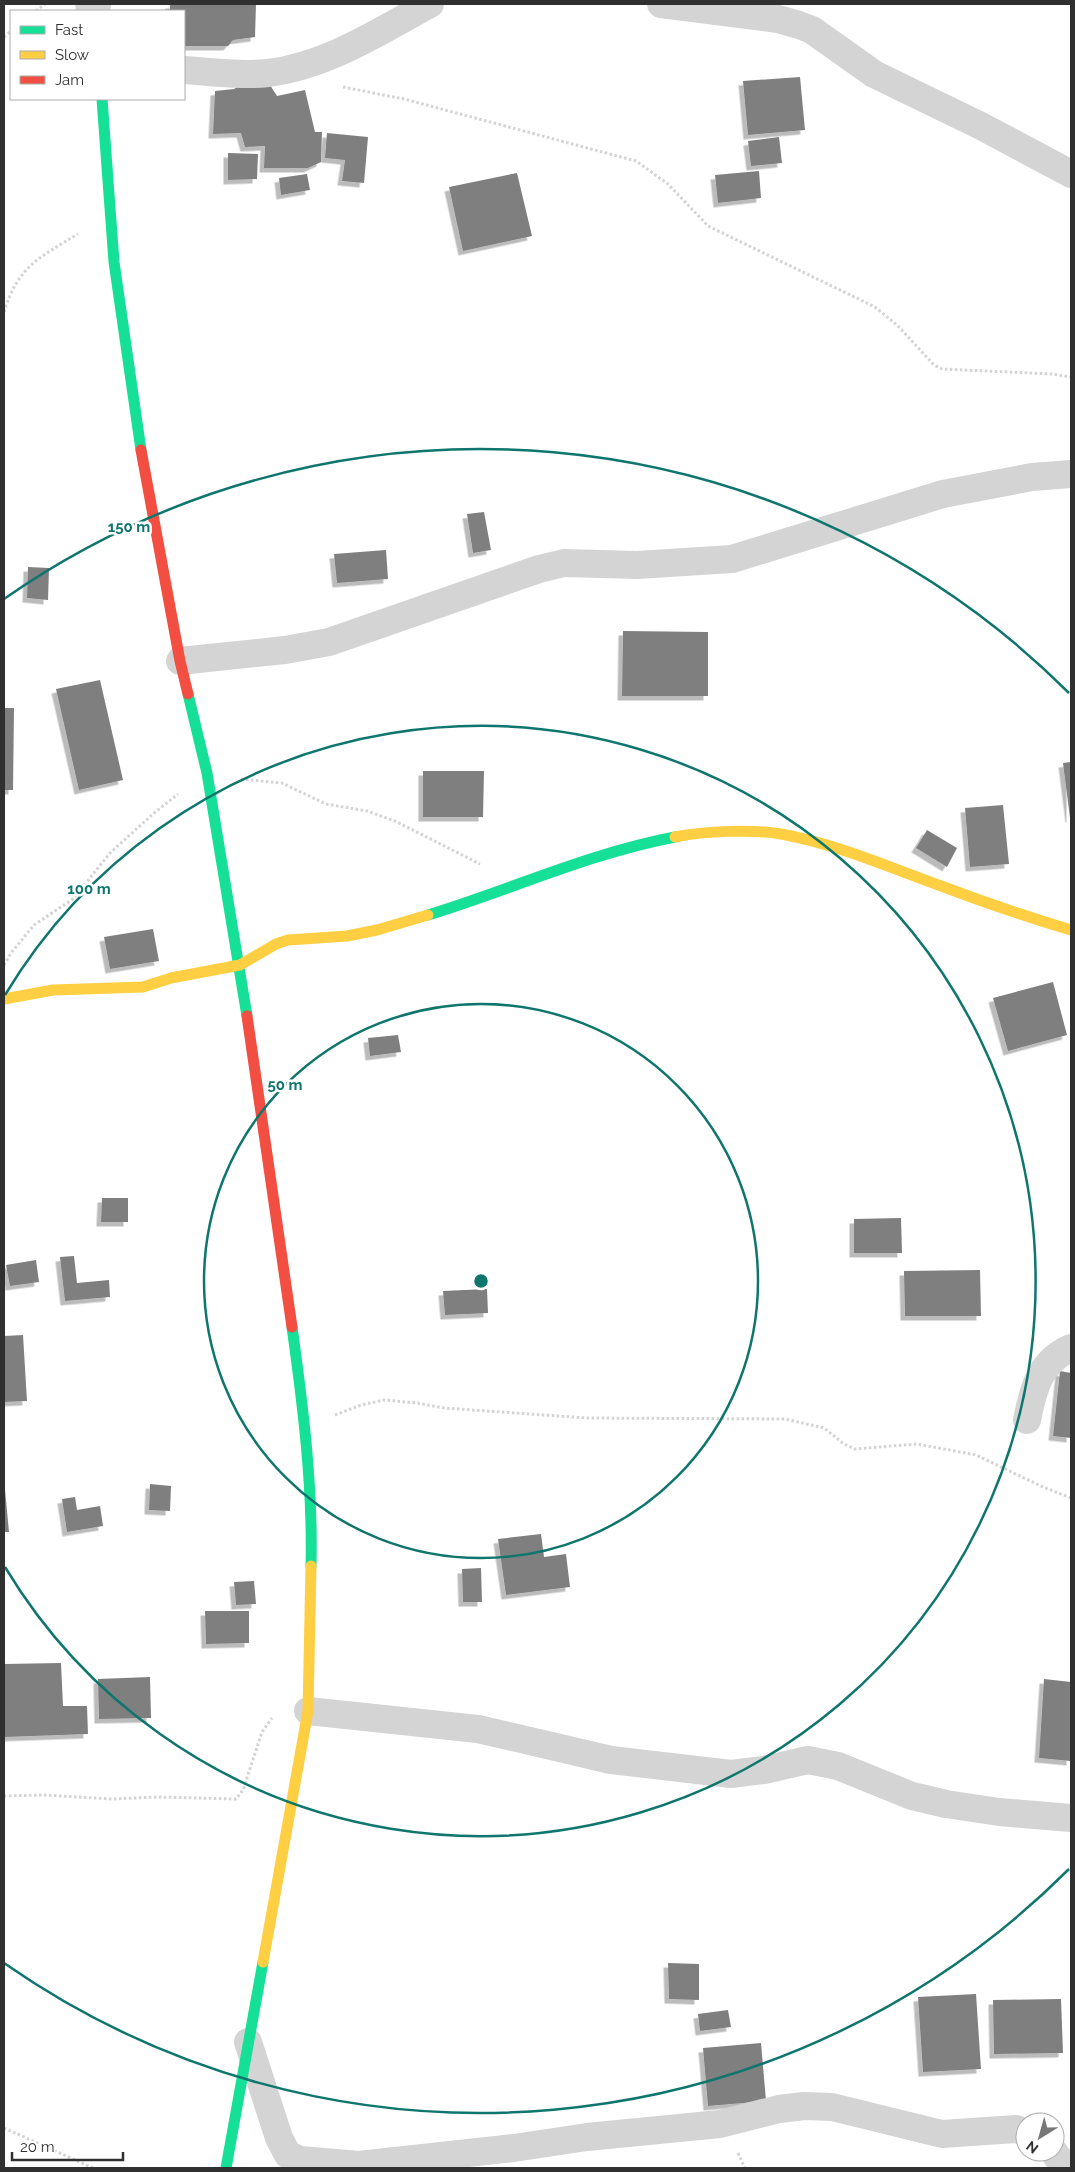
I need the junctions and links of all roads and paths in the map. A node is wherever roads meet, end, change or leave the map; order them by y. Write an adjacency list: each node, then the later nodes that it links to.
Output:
1 (430, 4): 3 (street)
2 (661, 4): 6 (street)
3 (185, 70)
4 (340, 87): 9 (path)
5 (102, 100): 7 (street)
6 (1071, 174)
7 (110, 213): 8 (path); 11 (street)
8 (4, 312)
9 (1071, 377)
10 (1071, 474): 11 (street)
11 (180, 661): 12 (street)
12 (207, 773): 13 (path); 15 (street); 16 (path)
13 (524, 883): 14 (street); 15 (street)
14 (1071, 930)
15 (240, 965): 17 (street); 20 (street)
16 (4, 966)
17 (4, 999)
18 (1071, 1348): 19 (street)
19 (1027, 1420)
20 (304, 1426): 21 (path); 22 (street)
21 (1071, 1498)
22 (308, 1710): 25 (street); 26 (street)
23 (273, 1716): 24 (path)
24 (4, 1796)
25 (1071, 1818)
26 (248, 2042): 28 (street); 30 (street)
27 (4, 2128): 29 (path)
28 (1015, 2129)
29 (93, 2168)
30 (226, 2168)

